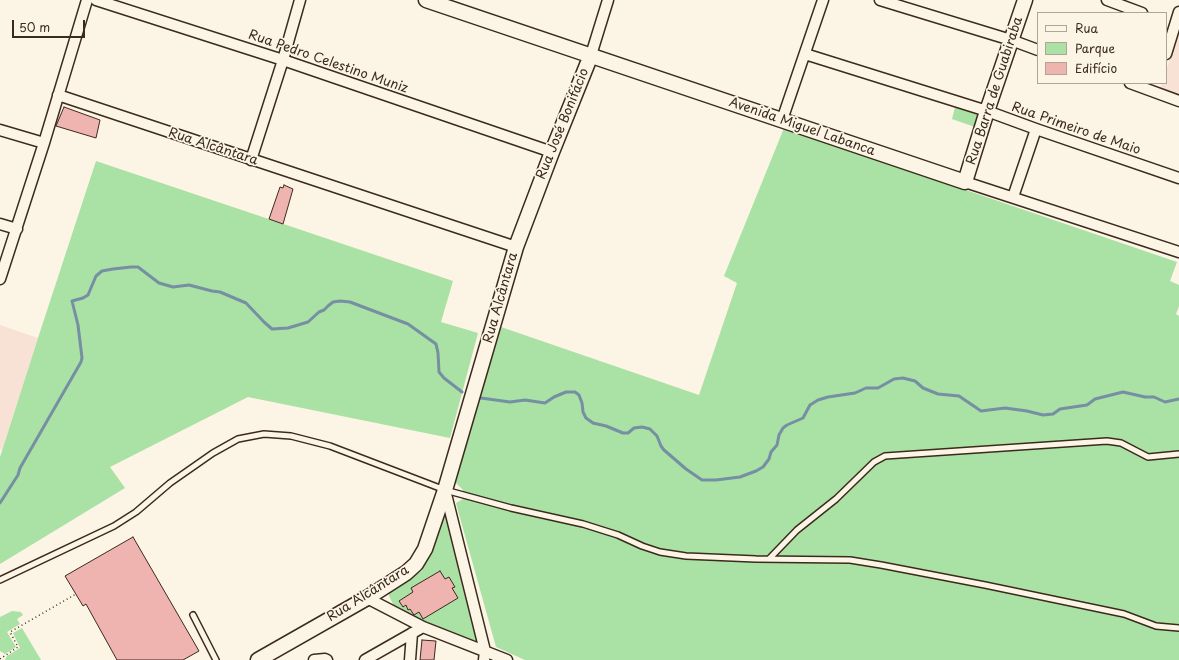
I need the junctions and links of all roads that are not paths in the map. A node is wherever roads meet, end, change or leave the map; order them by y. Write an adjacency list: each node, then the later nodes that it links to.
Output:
1 (86, 0): 21 (street)
2 (96, 0): 18 (street, Rua Pedro Celestino Muniz)
3 (300, 0): 18 (street)
4 (426, 0): 17 (main road, Avenida Miguel Labanca)
5 (608, 0): 17 (street, Rua José Bonifácio)
6 (823, 0): 16 (street)
7 (880, 0): 13 (street)
8 (1025, 0): 13 (main road, Rua Barra de Guabiraba)
9 (1107, 0): 10 (street)
10 (1139, 12)
11 (1179, 12): 12 (street)
12 (1173, 24): 15 (street)
13 (1011, 40): 14 (street); 23 (main road, Rua Barra de Guabiraba)
14 (1037, 50)
15 (1167, 50)
16 (805, 54): 23 (street, Rua Primeiro de Maio); 24 (street)
17 (591, 55): 24 (main road, Avenida Miguel Labanca); 28 (main road, Rua José Bonifácio)
18 (283, 60): 28 (street, Rua Pedro Celestino Muniz); 29 (street)
19 (1136, 84): 20 (street)
20 (1156, 87): 22 (street)
21 (58, 96): 27 (street); 29 (street, Rua Alcântara)
22 (1179, 101)
23 (987, 111): 25 (street, Rua Primeiro de Maio); 31 (main road, Rua Barra de Guabiraba)
24 (782, 120): 31 (main road, Avenida Miguel Labanca)
25 (1036, 129): 30 (street, Rua Primeiro de Maio); 32 (street)
26 (0, 130): 27 (street)
27 (44, 143): 34 (street)
28 (552, 152): 35 (main road, Rua José Bonifácio)
29 (251, 160): 35 (street, Rua Alcântara)
30 (1179, 178)
31 (965, 182): 32 (street, Avenida Miguel Labanca)
32 (1013, 197): 36 (street, Avenida Miguel Labanca)
33 (0, 224): 34 (street)
34 (16, 229): 37 (street)
35 (516, 247): 39 (main road, Rua Alcântara)
36 (1179, 252)
37 (0, 279)
38 (1179, 454): 40 (lane)
39 (446, 490): 40 (lane); 41 (lane); 42 (main road, Rua Alcântara); 47 (street)
40 (769, 559): 45 (lane)
41 (0, 580)
42 (367, 598): 44 (street); 49 (main road, Rua Alcântara)
43 (193, 615): 48 (lane)
44 (423, 627): 46 (street); 47 (street)
45 (1179, 628)
46 (412, 633): 52 (street); 53 (street)
47 (485, 656): 54 (street)
48 (216, 660)
49 (258, 660)
50 (314, 660): 51 (street)
51 (327, 660)
52 (365, 660)
53 (410, 660)
54 (507, 660)

